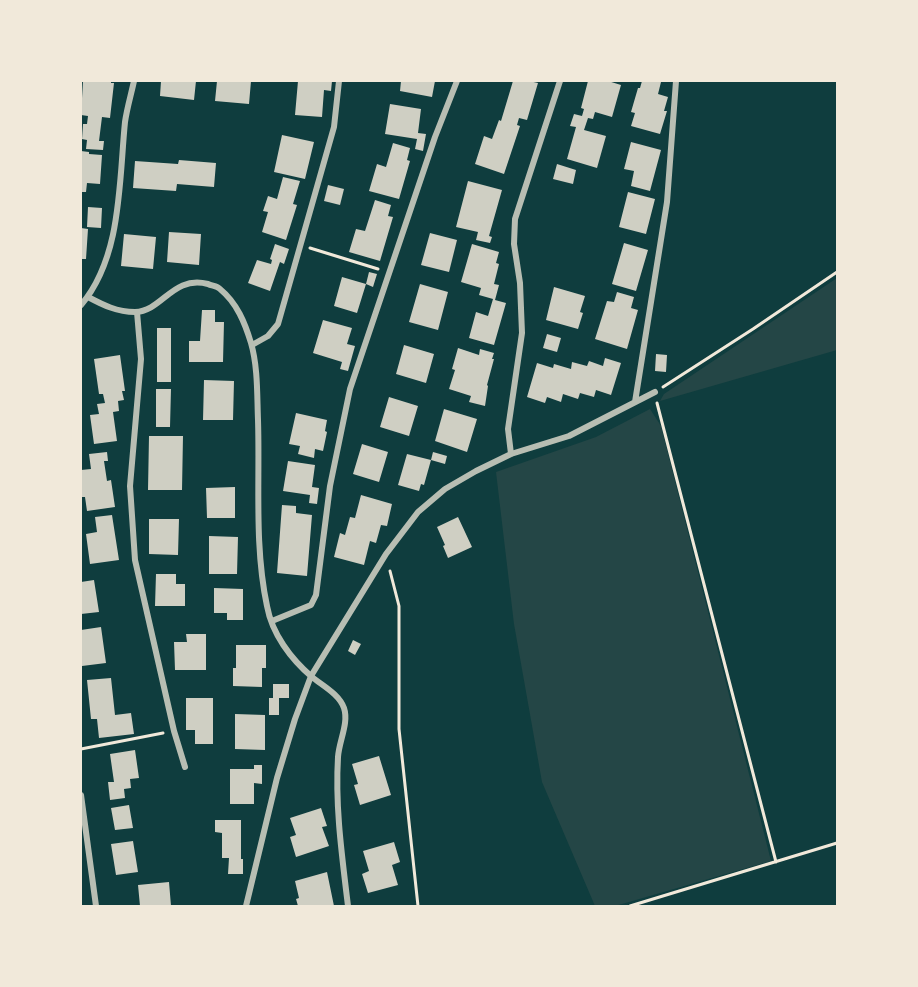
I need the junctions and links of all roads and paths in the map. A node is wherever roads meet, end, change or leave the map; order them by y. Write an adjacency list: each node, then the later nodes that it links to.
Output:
1 (134, 81): 9 (street)
2 (339, 81): 6 (street)
3 (456, 81): 8 (street)
4 (560, 81): 15 (street)
5 (676, 81): 14 (street)
6 (300, 245): 8 (path); 12 (street)
7 (837, 272): 13 (path)
8 (390, 273): 17 (street)
9 (88, 297): 10 (street); 11 (street)
10 (81, 305)
11 (137, 312): 12 (street); 19 (street)
12 (252, 345): 17 (street)
13 (655, 392): 14 (street); 24 (path)
14 (635, 402): 15 (street)
15 (511, 454): 16 (street)
16 (386, 554): 18 (street); 28 (path)
17 (272, 621): 18 (street)
18 (311, 676): 26 (street); 27 (street)
19 (174, 731): 20 (path); 21 (street)
20 (81, 749)
21 (185, 766)
22 (81, 795): 25 (street)
23 (837, 843): 24 (path)
24 (776, 862): 29 (path)
25 (96, 906)
26 (246, 906)
27 (348, 906)
28 (418, 906)
29 (630, 906)

